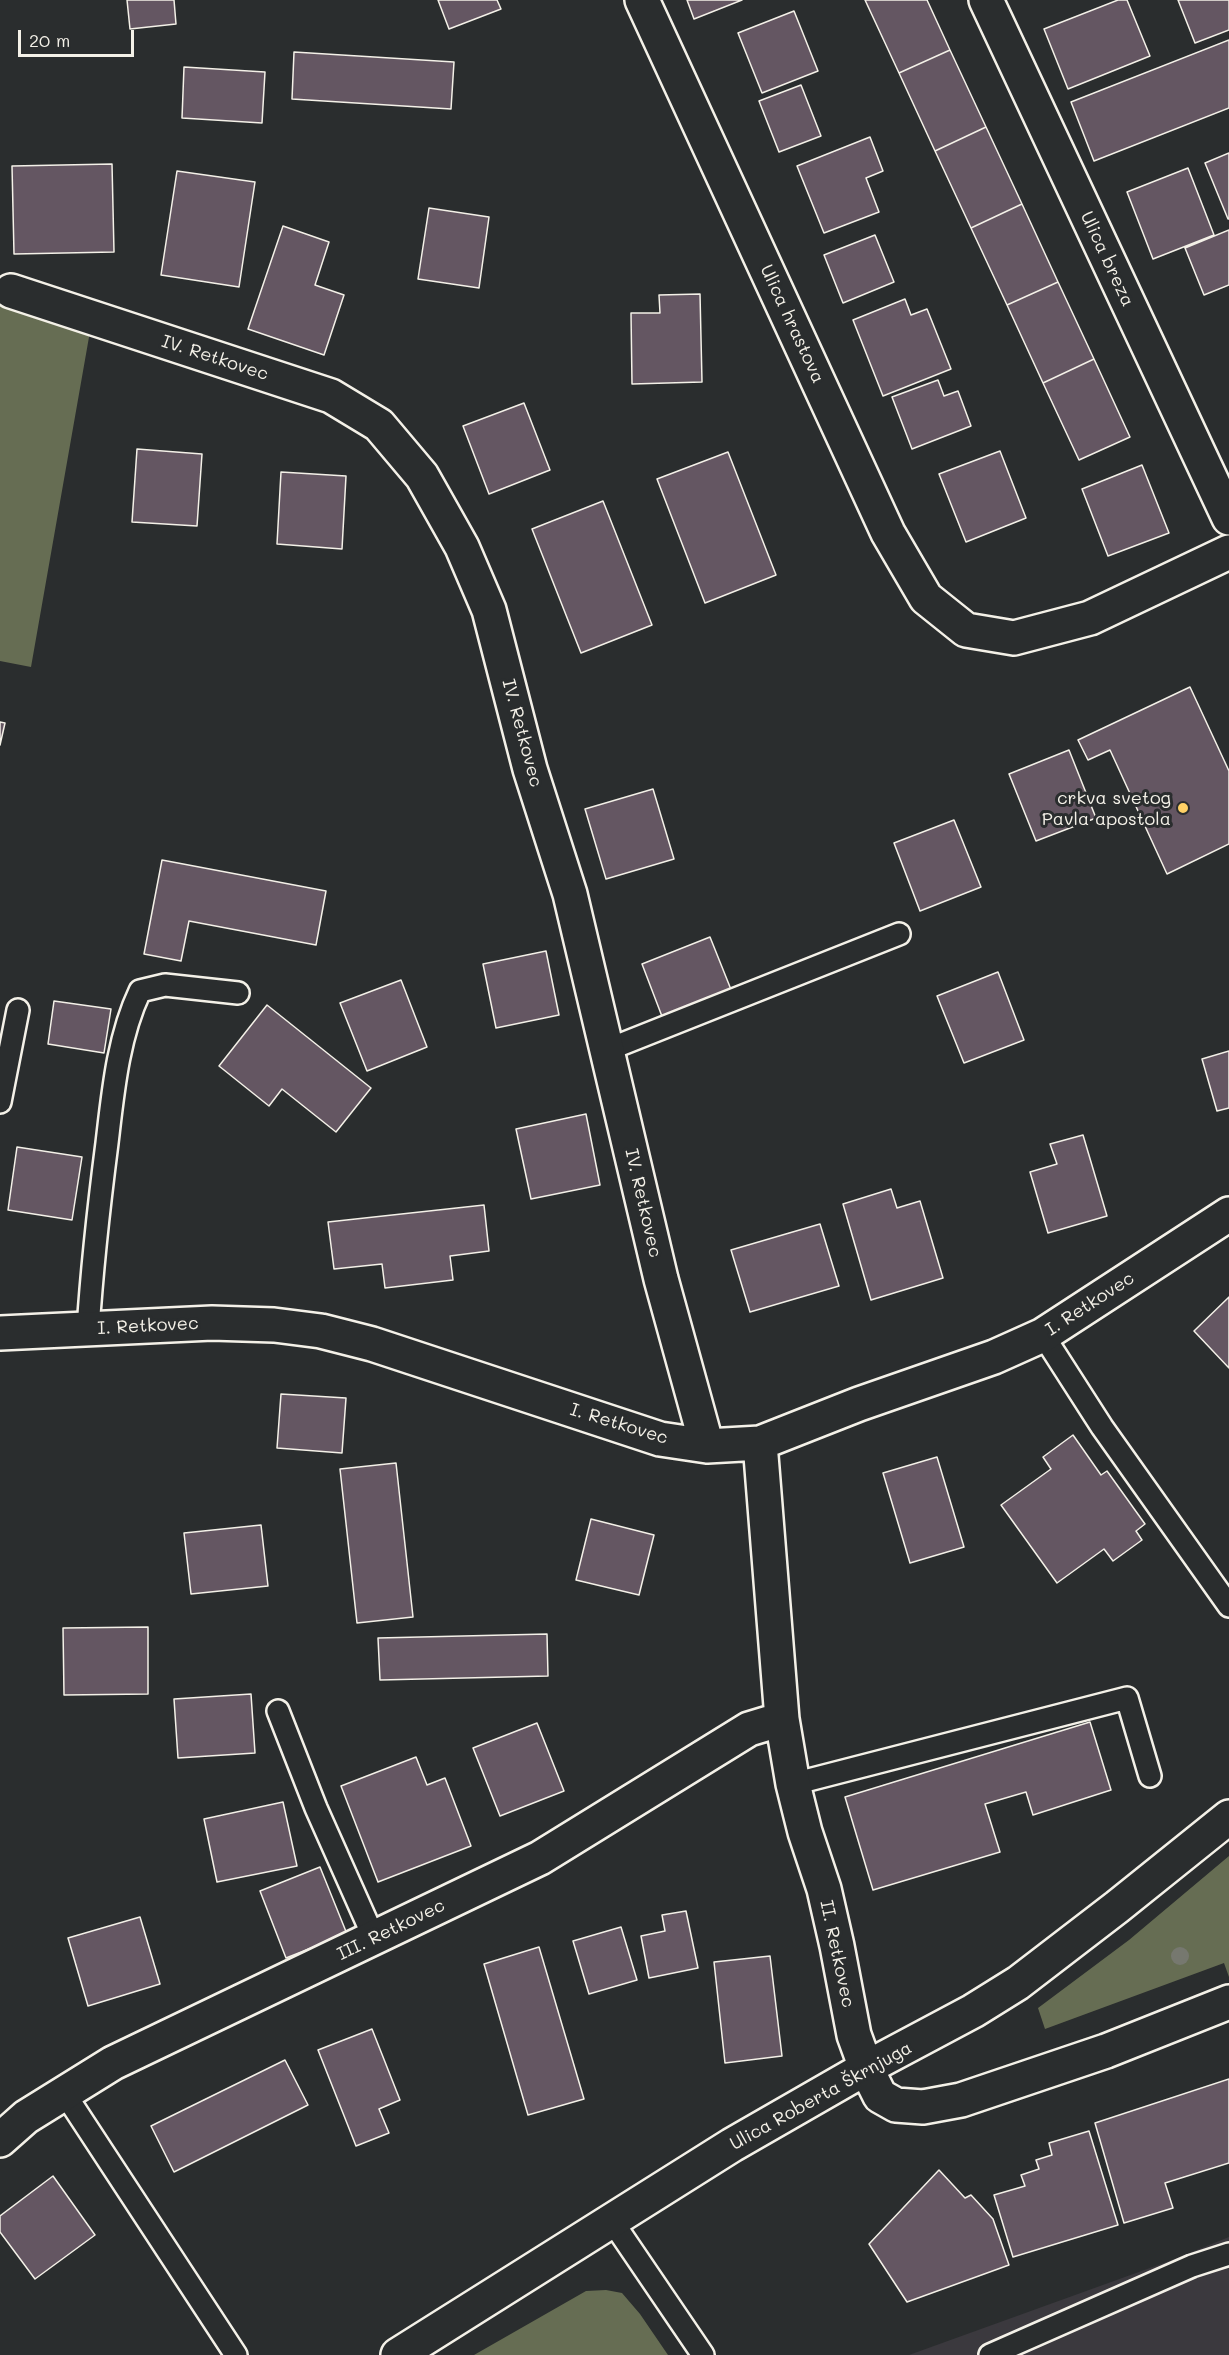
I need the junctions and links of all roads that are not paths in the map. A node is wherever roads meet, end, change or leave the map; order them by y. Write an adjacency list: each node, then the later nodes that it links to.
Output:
1 (642, 0): 5 (street, Ulica hrastova)
2 (986, 0): 4 (street, Ulica breza)
3 (11, 291): 9 (street, IV. Retkovec)
4 (1229, 518)
5 (1229, 552)
6 (899, 934): 9 (lane)
7 (237, 993): 12 (lane)
8 (18, 1010): 10 (lane)
9 (607, 1050): 16 (street, IV. Retkovec)
10 (0, 1102)
11 (1229, 1214): 14 (street, I. Retkovec)
12 (88, 1330): 13 (street, I. Retkovec); 16 (street, I. Retkovec)
13 (0, 1333)
14 (1043, 1335): 15 (street, I. Retkovec); 17 (lane)
15 (760, 1443): 16 (street, I. Retkovec); 19 (street, II. Retkovec)
16 (707, 1446)
17 (1229, 1606)
18 (278, 1711): 23 (lane)
19 (782, 1719): 21 (street, II. Retkovec); 23 (street, III. Retkovec)
20 (1150, 1776): 21 (lane)
21 (793, 1784): 25 (street, II. Retkovec)
22 (1229, 1817): 25 (street, Ulica Roberta Škrnjuga)
23 (374, 1938): 26 (street, III. Retkovec)
24 (1229, 2002): 25 (street, II. Retkovec)
25 (866, 2068): 28 (street, Ulica Roberta Škrnjuga)
26 (65, 2094): 27 (street, III. Retkovec); 30 (lane)
27 (0, 2140)
28 (612, 2221): 31 (street, Ulica Roberta Škrnjuga); 32 (lane)
29 (1229, 2254): 33 (lane)
30 (236, 2355)
31 (398, 2355)
32 (704, 2355)
33 (990, 2355)

